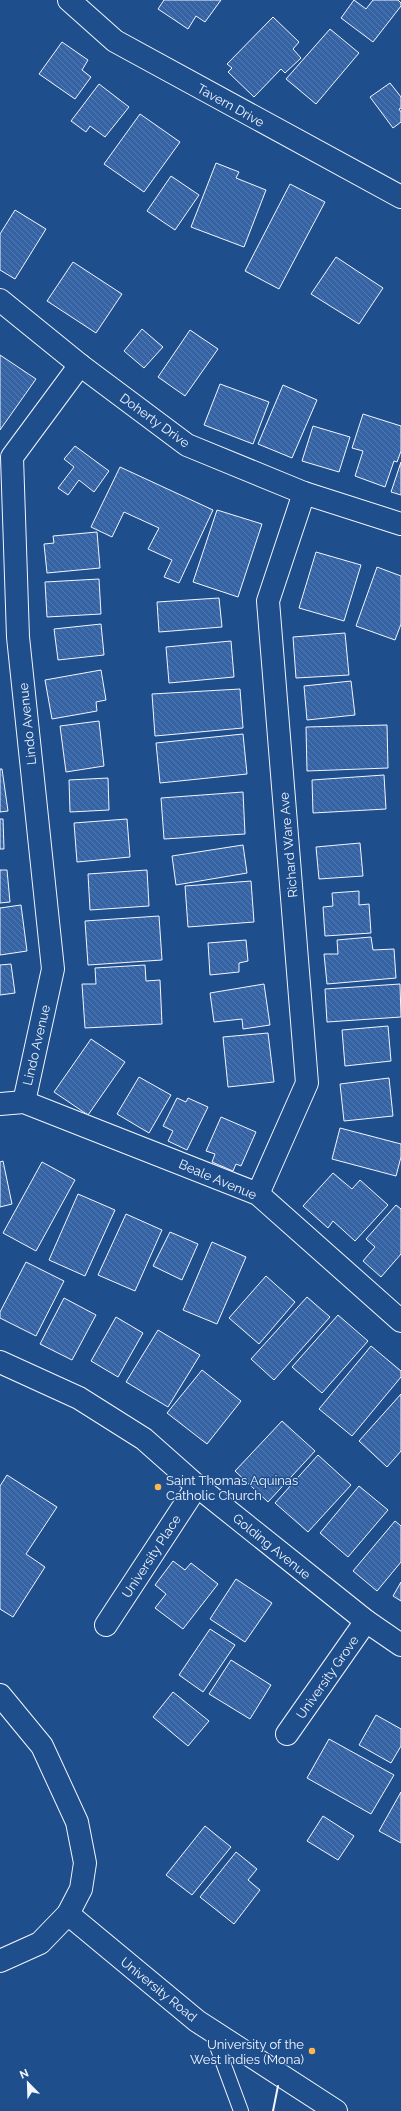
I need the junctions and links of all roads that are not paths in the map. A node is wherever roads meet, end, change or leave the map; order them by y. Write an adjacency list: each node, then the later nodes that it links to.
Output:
1 (69, 0): 2 (street, Tavern Drive)
2 (401, 197)
3 (0, 300): 4 (street, Doherty Drive)
4 (80, 365): 5 (street, Doherty Drive); 7 (street, Lindo Avenue)
5 (304, 493): 6 (street, Doherty Drive); 9 (street, Richard Ware Ave)
6 (401, 524)
7 (24, 1102): 8 (street, Beale Avenue); 9 (street, Beale Avenue)
8 (0, 1104)
9 (258, 1194): 10 (street, Beale Avenue)
10 (401, 1321)
11 (0, 1362): 12 (street, Golding Avenue)
12 (197, 1486): 13 (street, Golding Avenue); 14 (street, University Place)
13 (366, 1621): 15 (street, Golding Avenue); 17 (street, University Grove)
14 (106, 1625)
15 (401, 1645)
16 (0, 1695): 18 (street)
17 (287, 1734)
18 (68, 1914): 19 (street); 20 (street, University Road)
19 (0, 1961)
20 (211, 2030): 21 (lane); 22 (street, University Road)
21 (241, 2111)
22 (336, 2111)

